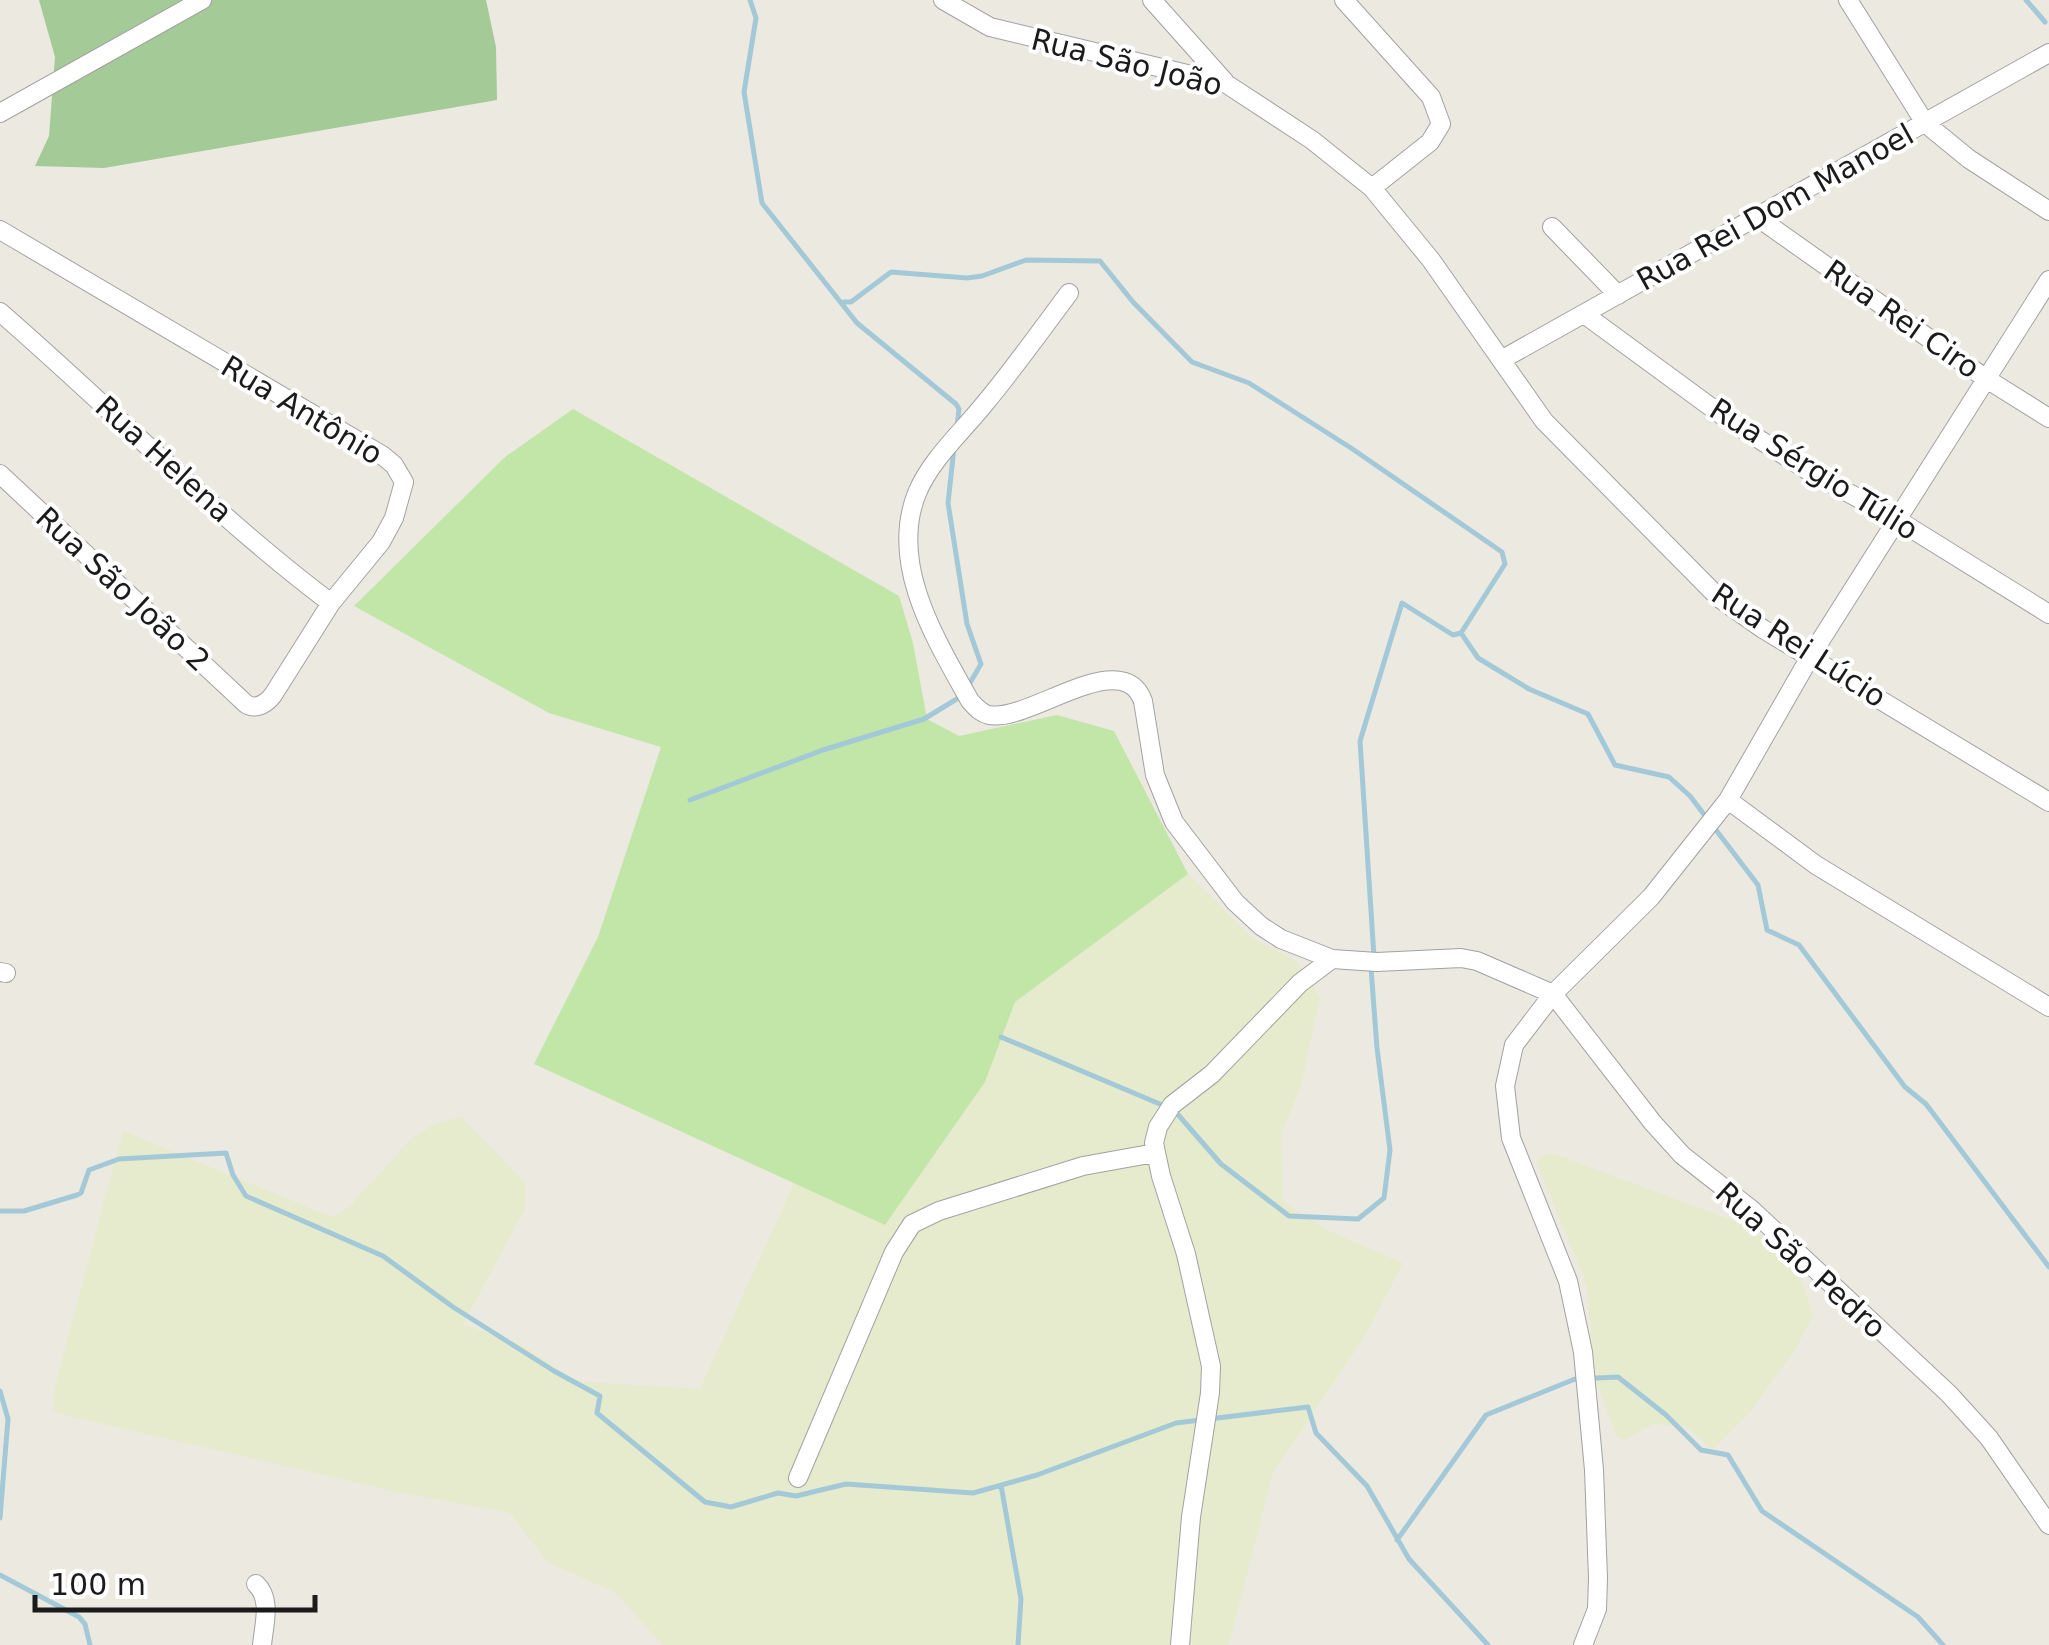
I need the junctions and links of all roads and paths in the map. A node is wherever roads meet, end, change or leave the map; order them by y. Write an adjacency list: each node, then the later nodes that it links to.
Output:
1 (202, 0): 8 (street)
2 (943, 0): 7 (street, Rua São João)
3 (1152, 0): 7 (street)
4 (1344, 0): 10 (street)
5 (1848, 0): 9 (street)
6 (2048, 55): 9 (street, Rua Rei Dom Manoel)
7 (1225, 82): 10 (street, Rua São João)
8 (0, 113)
9 (1925, 122): 11 (street); 12 (street, Rua Rei Dom Manoel)
10 (1372, 188): 20 (street, Rua São João)
11 (2049, 211)
12 (1757, 217): 17 (street, Rua Rei Dom Manoel); 21 (street, Rua Rei Ciro)
13 (1552, 227): 17 (street)
14 (0, 230): 25 (street, Rua Antônio)
15 (2049, 280): 21 (street)
16 (1069, 293): 31 (street)
17 (1618, 295): 19 (street, Rua Rei Dom Manoel)
18 (0, 312): 25 (street, Rua Helena)
19 (1584, 314): 20 (street, Rua Rei Dom Manoel); 24 (street, Rua Sérgio Túlio)
20 (1502, 360): 27 (street, Rua Rei Lúcio)
21 (1985, 378): 22 (street, Rua Rei Ciro); 24 (street)
22 (2049, 418)
23 (0, 474): 28 (street, Rua São João 2)
24 (1896, 519): 26 (street, Rua Sérgio Túlio); 27 (street)
25 (331, 602): 28 (street, Rua Antônio)
26 (2049, 614)
27 (1810, 657): 29 (street); 30 (street, Rua Rei Lúcio)
28 (246, 704)
29 (1728, 800): 32 (street); 33 (street)
30 (2049, 802)
31 (1332, 959): 32 (street); 34 (street)
32 (1553, 994): 36 (street, Rua São Pedro); 40 (street)
33 (2049, 1007)
34 (1155, 1154): 35 (street); 39 (street)
35 (798, 1478)
36 (2049, 1525)
37 (256, 1584): 38 (street)
38 (262, 1645)
39 (1180, 1645)
40 (1584, 1645)

